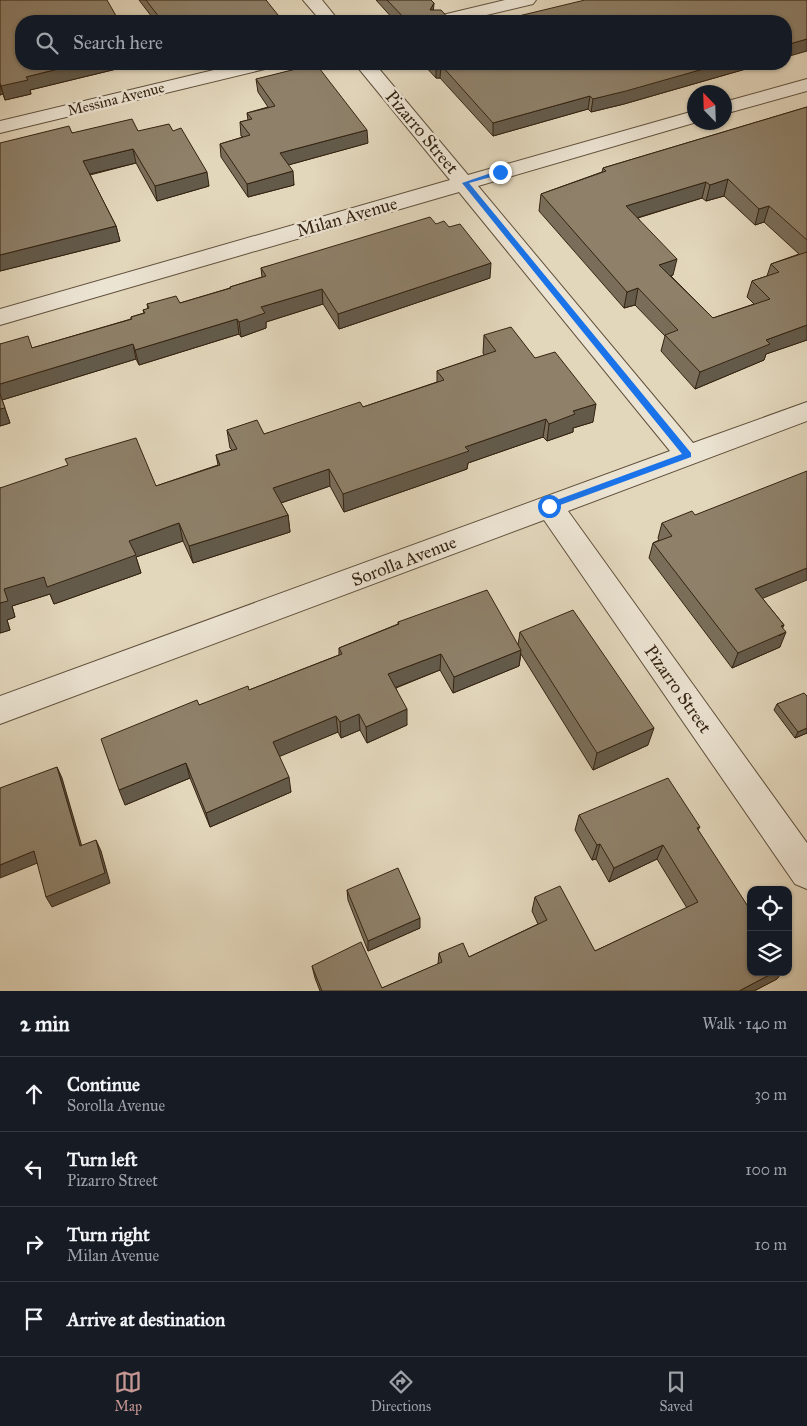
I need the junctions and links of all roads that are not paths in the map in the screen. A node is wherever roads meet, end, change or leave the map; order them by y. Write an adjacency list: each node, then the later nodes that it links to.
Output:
1 (312, 0): 3 (street)
2 (527, 0): 4 (street)
3 (325, 15)
4 (465, 15)
5 (237, 70): 10 (street, Messina Avenue)
6 (370, 70): 11 (street, Pizarro Street)
7 (807, 85): 8 (street)
8 (732, 106)
9 (687, 119): 11 (street, Milan Avenue)
10 (0, 127)
11 (465, 183): 12 (street, Milan Avenue); 14 (street, Pizarro Street)
12 (0, 317)
13 (807, 411): 14 (street, Sorolla Avenue)
14 (688, 455): 15 (street, Sorolla Avenue)
15 (549, 506): 16 (street, Sorolla Avenue); 17 (street, Pizarro Street)
16 (0, 710)
17 (807, 872)

